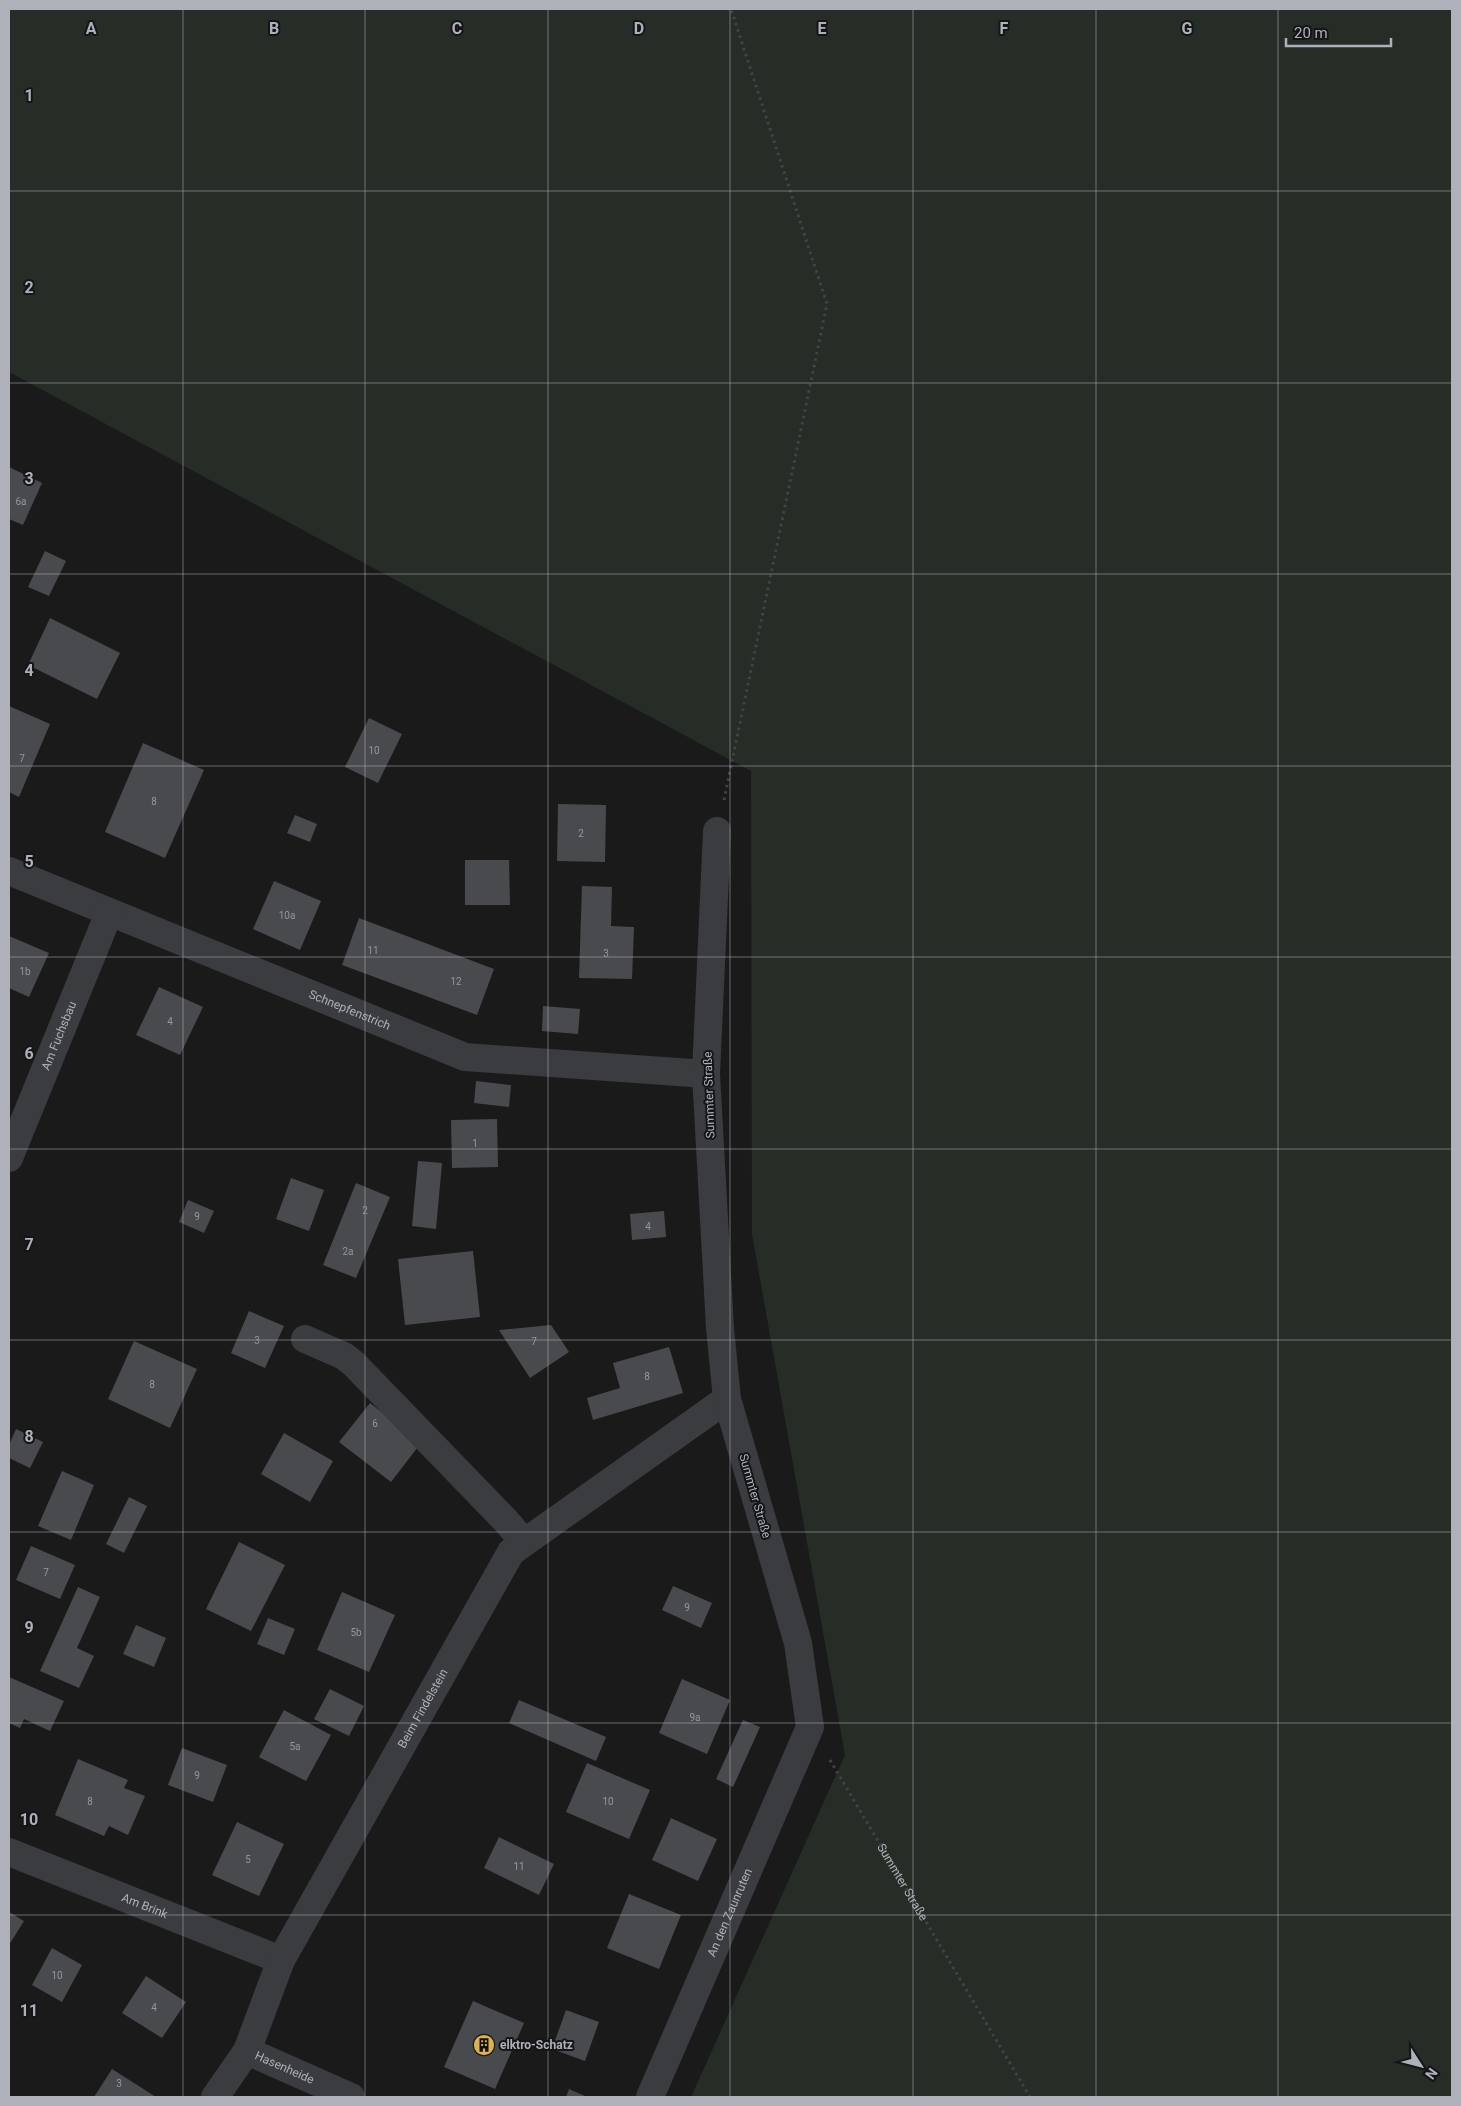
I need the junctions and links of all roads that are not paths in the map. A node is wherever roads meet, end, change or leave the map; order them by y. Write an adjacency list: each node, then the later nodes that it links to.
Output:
1 (717, 832): 4 (street, Summter Straße)
2 (9, 871): 3 (street, Schnepfenstrich)
3 (108, 913): 4 (street, Schnepfenstrich); 5 (street, Am Fuchsbau)
4 (706, 1074): 7 (street, Summter Straße)
5 (9, 1158)
6 (305, 1339): 8 (street)
7 (727, 1399): 8 (street, Beim Findelstein); 9 (street, Summter Straße)
8 (524, 1542): 11 (street, Beim Findelstein)
9 (810, 1727): 15 (street, An den Zaunruten)
10 (9, 1852): 11 (street, Am Brink)
11 (281, 1960): 12 (street, Beim Findelstein)
12 (247, 2051): 13 (street, Beim Findelstein); 14 (street, Hasenheide)
13 (216, 2097)
14 (350, 2097)
15 (650, 2097)

